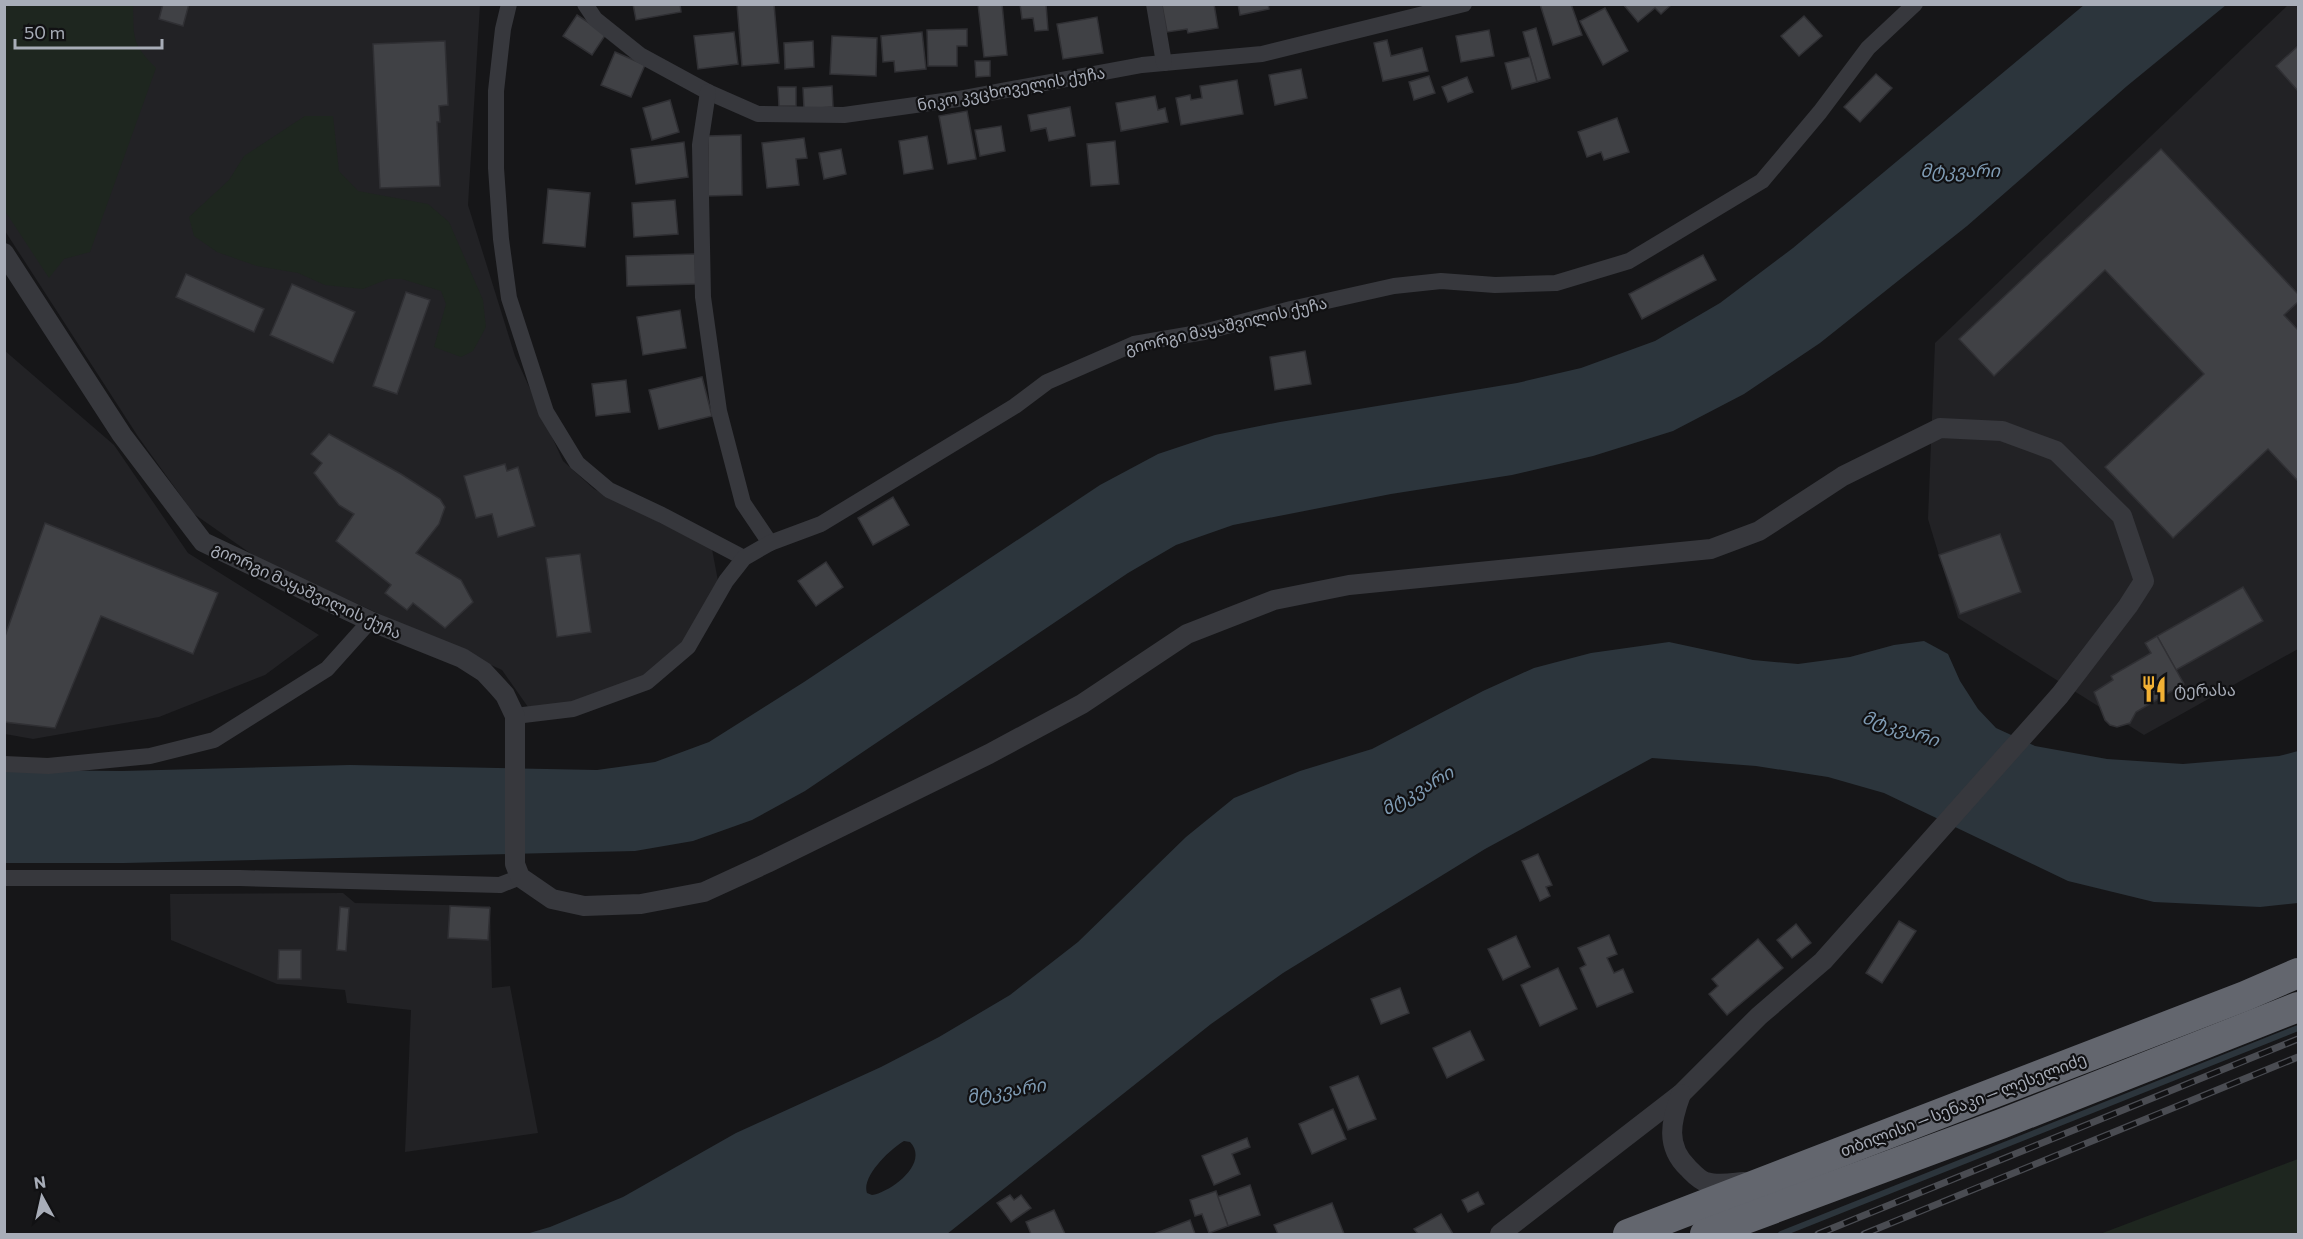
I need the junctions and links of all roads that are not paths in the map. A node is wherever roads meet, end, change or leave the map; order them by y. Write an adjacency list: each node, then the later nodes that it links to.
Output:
1 (509, 4): 10 (street)
2 (585, 4): 7 (street, ნიკო კვცხოველის ქუჩა)
3 (1154, 4): 6 (street)
4 (1464, 4): 6 (street, ნიკო კვცხოველის ქუჩა)
5 (1915, 4): 9 (street, გიორგი მაყაშვილის ქუჩა)
6 (1164, 63): 7 (street, ნიკო კვცხოველის ქუჩა)
7 (708, 92): 9 (street)
8 (4, 253): 11 (street, გიორგი მაყაშვილის ქუჩა)
9 (770, 543): 10 (street, გიორგი მაყაშვილის ქუჩა)
10 (744, 558): 12 (street, გიორგი მაყაშვილის ქუჩა)
11 (370, 621): 12 (street, გიორგი მაყაშვილის ქუჩა); 13 (street)
12 (515, 716): 14 (street, გიორგი მაყაშვილის ქუჩა)
13 (4, 764)
14 (518, 870): 15 (street); 18 (street)
15 (4, 878)
16 (2298, 973): 19 (highway, თბილისი — სენაკი — ლესელიძე)
17 (2298, 1007): 22 (highway, თბილისი — სენაკი — ლესელიძე)
18 (1681, 1094): 19 (street); 20 (street)
19 (1766, 1181): 21 (highway, თბილისი — სენაკი — ლესელიძე)
20 (1500, 1234)
21 (1628, 1234)
22 (1705, 1234)

